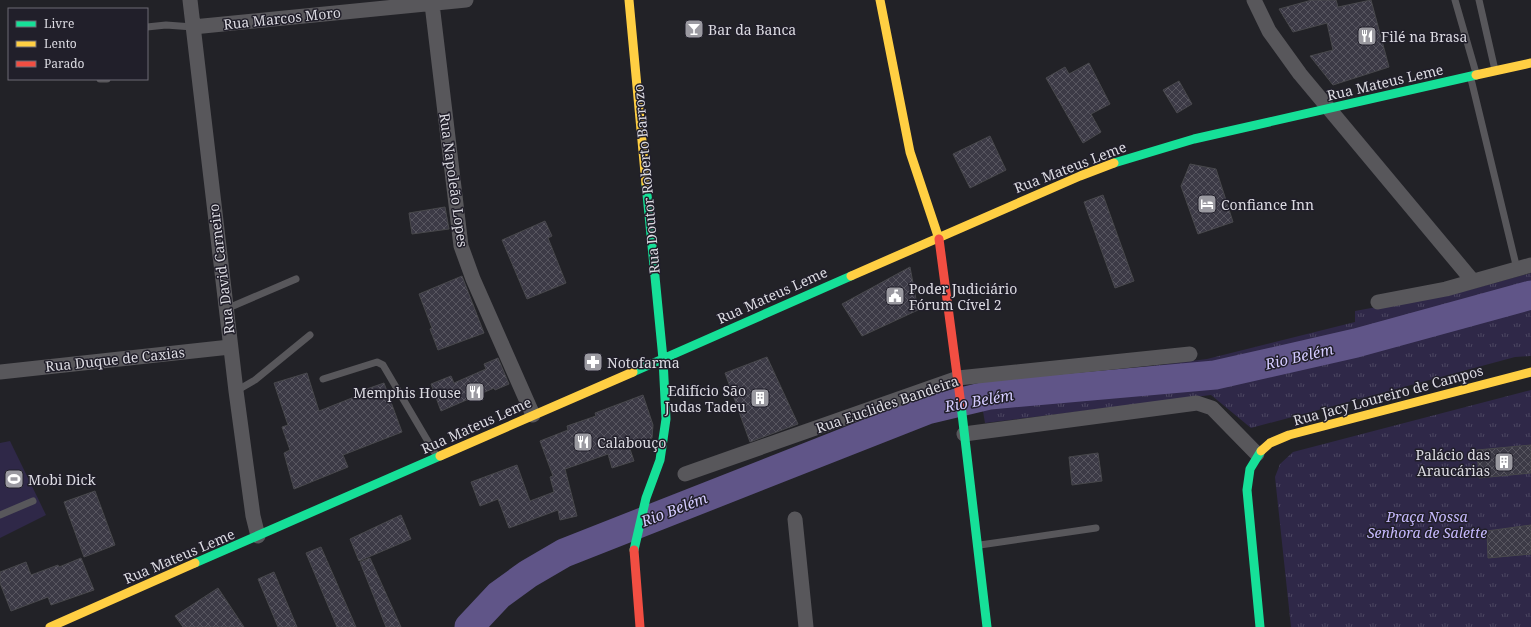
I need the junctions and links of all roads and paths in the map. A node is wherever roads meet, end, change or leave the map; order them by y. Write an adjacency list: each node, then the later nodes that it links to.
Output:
1 (190, 0): 10 (street, Rua David Carneiro)
2 (466, 0): 8 (street, Rua Marcos Moro)
3 (629, 0): 24 (main road, Rua Doutor Roberto Barrozo)
4 (880, 0): 15 (main road)
5 (1254, 0): 14 (street)
6 (1455, 0): 13 (lane)
7 (1479, 0): 12 (lane)
8 (432, 4): 10 (street, Rua Marcos Moro); 30 (street, Rua Napoleão Lopes)
9 (148, 27): 10 (lane)
10 (193, 27): 20 (street, Rua David Carneiro)
11 (1531, 63): 12 (main road, Rua Mateus Leme)
12 (1495, 71): 13 (main road, Rua Mateus Leme)
13 (1474, 76): 14 (main road, Rua Mateus Leme); 16 (lane)
14 (1328, 109): 15 (main road, Rua Mateus Leme); 18 (street)
15 (939, 237): 24 (main road, Rua Mateus Leme); 28 (main road)
16 (1524, 267): 18 (street)
17 (296, 278): 20 (lane)
18 (1472, 280): 19 (street)
19 (1378, 302)
20 (226, 309): 22 (street, Rua David Carneiro)
21 (310, 335): 29 (lane)
22 (230, 347): 25 (street, Rua Duque de Caxias); 29 (street, Rua David Carneiro)
23 (1190, 354): 28 (street, Rua Euclides Bandeira)
24 (662, 359): 30 (main road, Rua Mateus Leme); 42 (main road, Rua Doutor Roberto Barrozo)
25 (0, 372)
26 (1531, 372): 32 (main road, Rua Jacy Loureiro de Campos)
27 (323, 379): 33 (lane)
28 (959, 385): 31 (main road); 34 (street, Rua Euclides Bandeira)
29 (236, 391): 39 (street, Rua David Carneiro)
30 (533, 415): 33 (main road, Rua Mateus Leme)
31 (964, 434): 32 (street); 40 (main road)
32 (1257, 454): 45 (main road)
33 (438, 457): 39 (main road, Rua Mateus Leme)
34 (685, 474)
35 (33, 501): 36 (lane)
36 (0, 515)
37 (795, 519): 43 (street)
38 (1096, 528): 40 (lane)
39 (258, 536): 41 (main road, Rua Mateus Leme)
40 (978, 546): 44 (main road)
41 (50, 627)
42 (640, 627)
43 (806, 627)
44 (987, 627)
45 (1260, 627)

